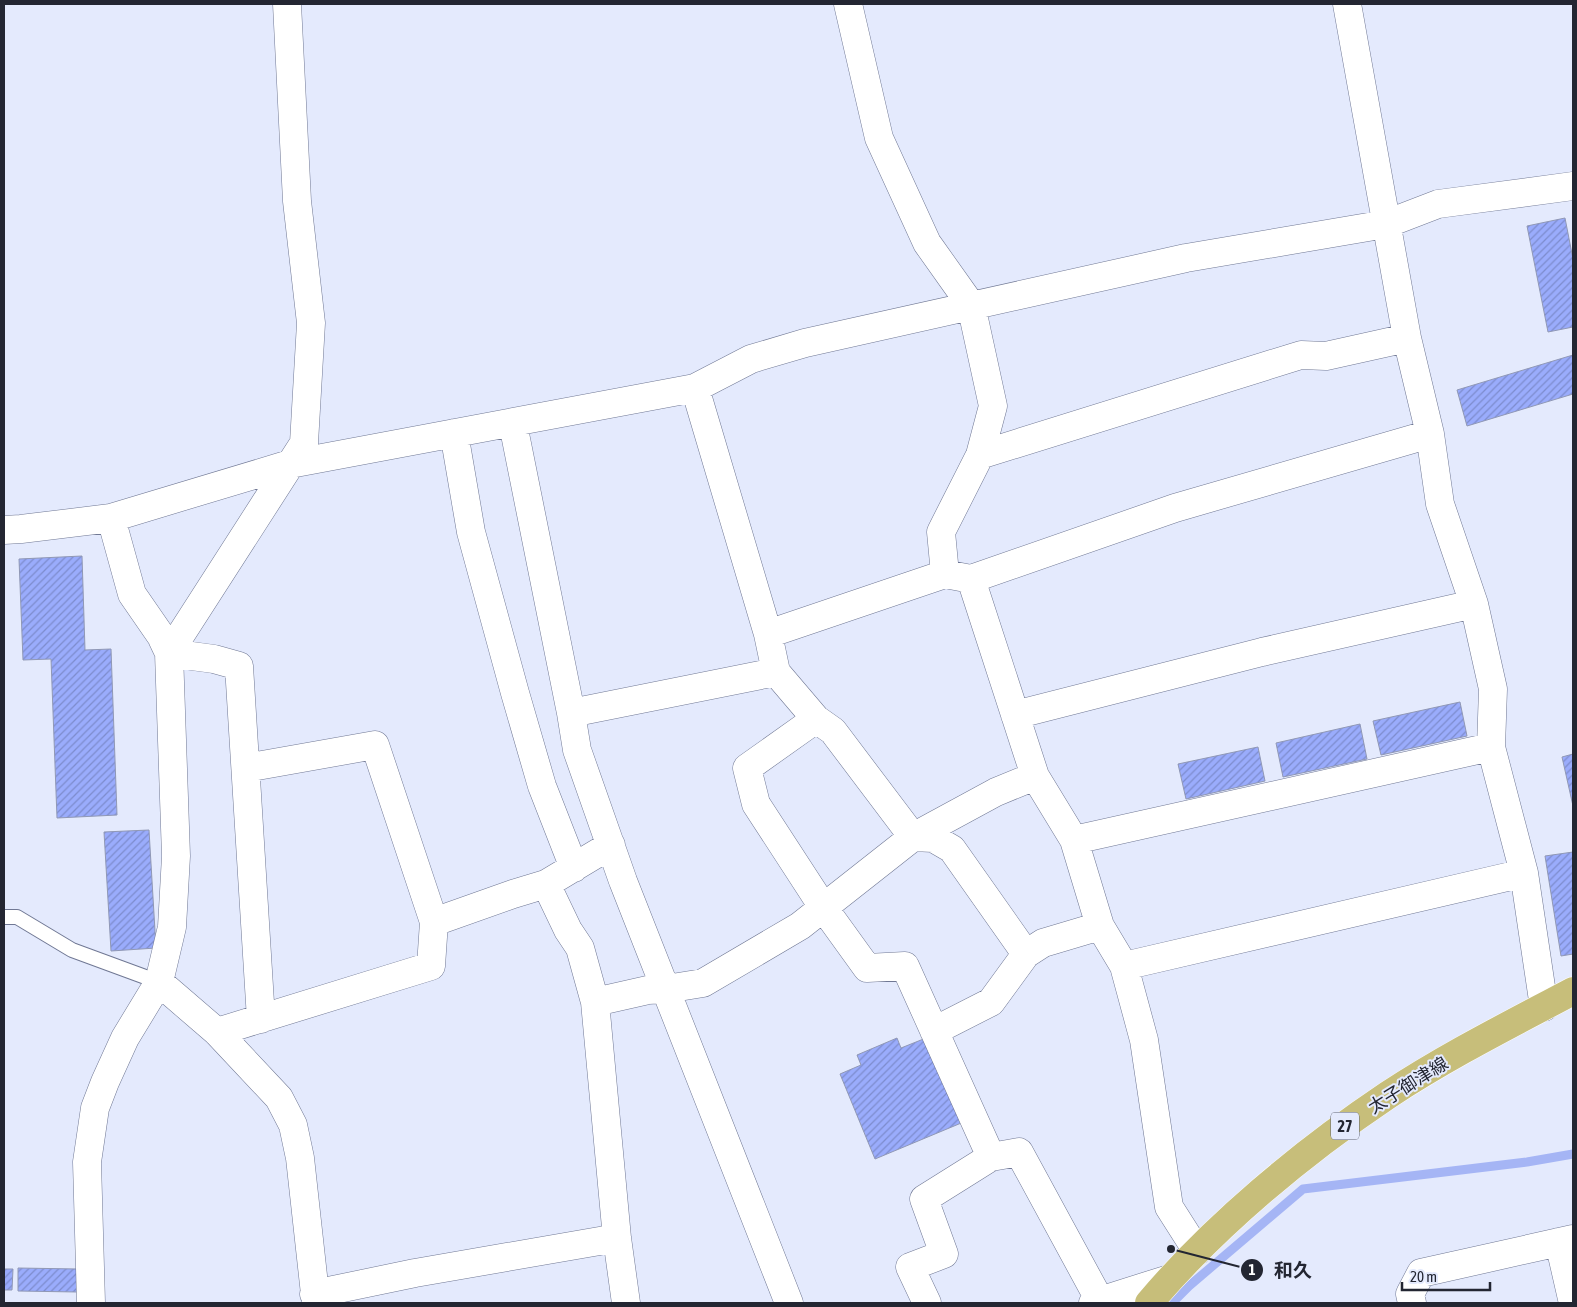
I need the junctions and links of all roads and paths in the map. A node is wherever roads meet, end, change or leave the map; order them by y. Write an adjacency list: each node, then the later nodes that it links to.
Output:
1 (287, 4): 13 (street)
2 (848, 4): 6 (street)
3 (1347, 4): 5 (street)
4 (1573, 186): 5 (street)
5 (1386, 224): 6 (street); 7 (street)
6 (971, 306): 8 (street); 12 (street)
7 (1407, 338): 11 (street); 12 (street)
8 (694, 388): 9 (street); 18 (street)
9 (513, 424): 10 (street); 21 (street)
10 (454, 433): 13 (street); 30 (street)
11 (1430, 434): 16 (street); 17 (street)
12 (980, 455): 16 (street)
13 (290, 464): 14 (street); 19 (street)
14 (111, 518): 15 (street); 19 (street)
15 (4, 530)
16 (958, 577): 18 (street); 22 (street)
17 (1474, 604): 22 (street); 24 (street)
18 (768, 634): 20 (street)
19 (169, 653): 25 (street); 39 (street)
20 (776, 672): 21 (street); 23 (street)
21 (571, 713): 29 (street)
22 (1015, 715): 26 (street)
23 (816, 719): 27 (street); 33 (street)
24 (1491, 747): 28 (street); 31 (street)
25 (246, 768): 35 (street); 44 (street)
26 (1035, 776): 27 (street); 28 (street)
27 (913, 837): 33 (street); 37 (street)
28 (1074, 840): 36 (street)
29 (611, 845): 30 (street); 40 (street)
30 (574, 868): 32 (street)
31 (1524, 873): 38 (street); 43 (street)
32 (546, 884): 35 (street); 42 (street)
33 (822, 907): 40 (street); 45 (street)
34 (4, 917): 39 (lane)
35 (434, 922): 44 (street)
36 (1100, 926): 37 (street); 38 (street)
37 (1026, 954): 45 (street)
38 (1124, 966): 50 (street)
39 (159, 982): 46 (street); 54 (street)
40 (666, 990): 42 (street); 56 (street)
41 (1573, 991): 43 (main road, 太子御津線 / 27)
42 (595, 1002): 48 (street)
43 (1544, 1007): 50 (main road, 太子御津線 / 27)
44 (261, 1019): 46 (street)
45 (934, 1031): 47 (street)
46 (217, 1032): 52 (street)
47 (991, 1157): 53 (street); 57 (street)
48 (617, 1238): 52 (street); 55 (street)
49 (1566, 1240): 59 (street); 60 (street)
50 (1196, 1252): 51 (main road, 太子御津線 / 27)
51 (1169, 1279): 53 (street); 58 (main road, 太子御津線 / 27)
52 (315, 1299)
53 (1096, 1302)
54 (91, 1303)
55 (626, 1303)
56 (789, 1303)
57 (927, 1303)
58 (1148, 1303)
59 (1412, 1303)
60 (1572, 1303)

